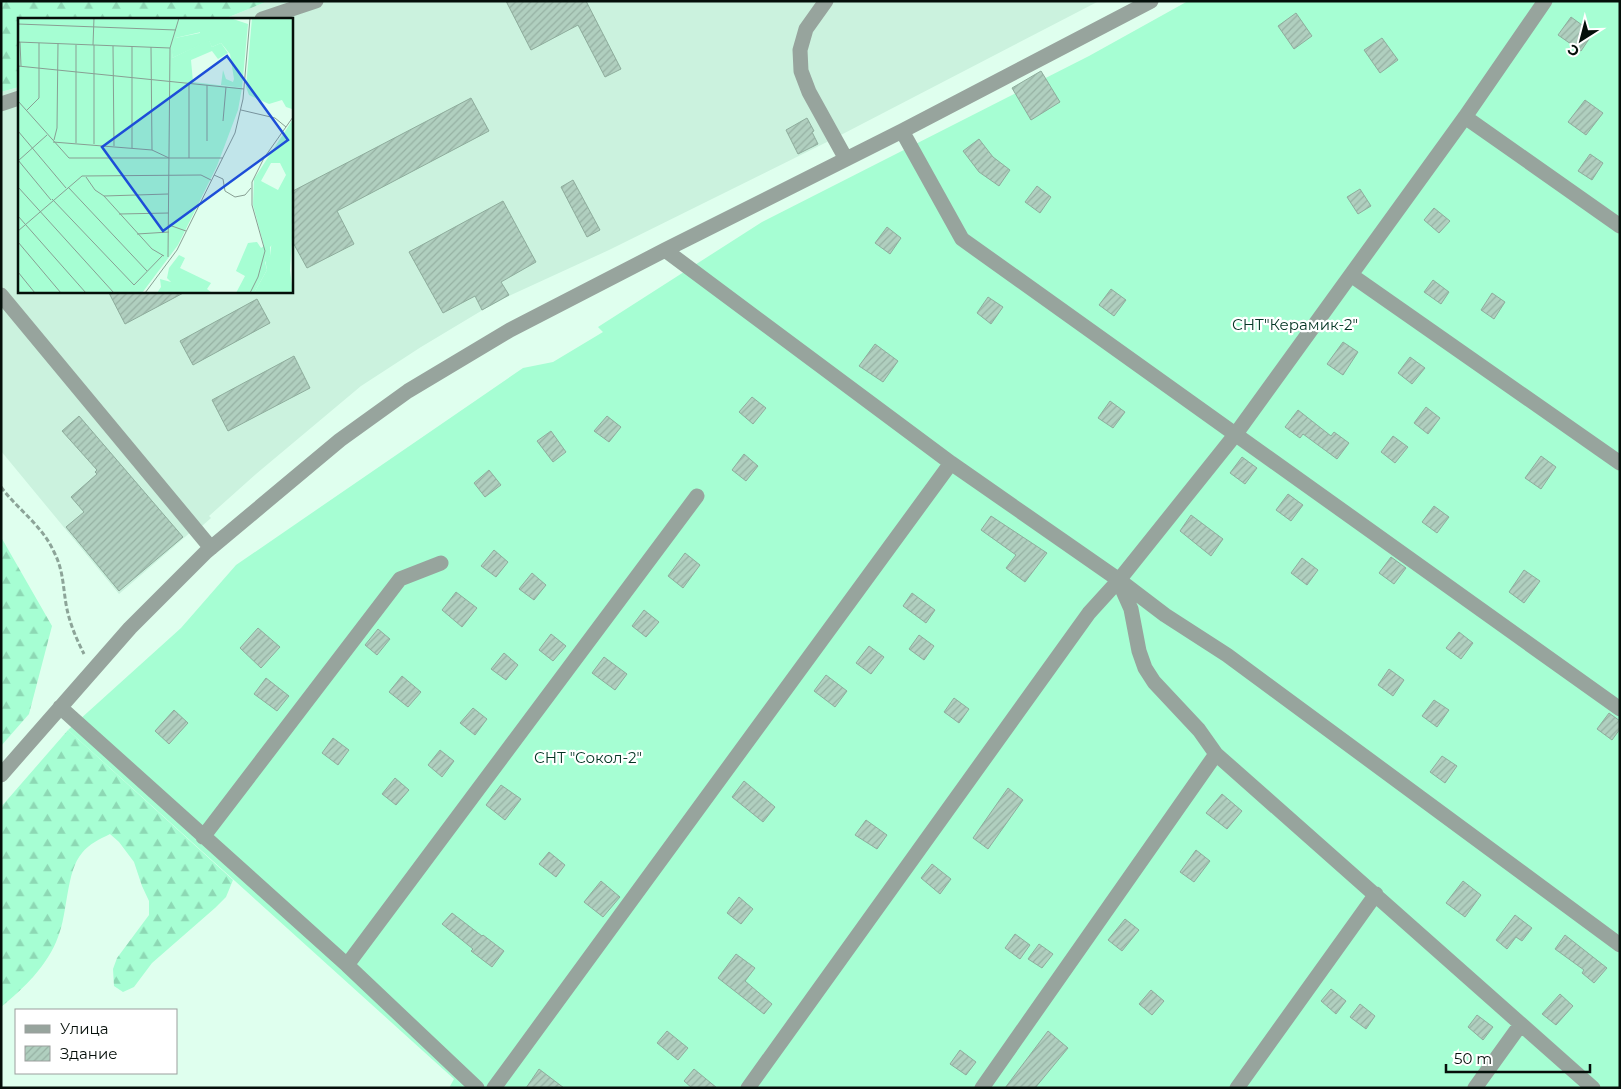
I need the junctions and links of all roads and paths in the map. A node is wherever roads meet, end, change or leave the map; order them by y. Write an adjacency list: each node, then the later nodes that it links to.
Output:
1 (316, 1): 5 (street)
2 (826, 1): 10 (street)
3 (1150, 1): 9 (street)
4 (1538, 4): 8 (street)
5 (265, 18)
6 (18, 98): 7 (street)
7 (1, 104)
8 (1465, 117): 11 (street); 13 (street)
9 (902, 131): 10 (street); 15 (street)
10 (846, 159): 12 (street)
11 (1620, 226)
12 (665, 250): 16 (street); 20 (street)
13 (1351, 275): 15 (street); 17 (street)
14 (1, 295): 20 (street)
15 (1235, 435): 22 (street); 25 (street)
16 (951, 463): 22 (street); 34 (street)
17 (1620, 463)
18 (1, 487): 23 (path)
19 (698, 496): 31 (street)
20 (212, 548): 23 (street)
21 (442, 562): 28 (street)
22 (1119, 580): 26 (street); 30 (street); 35 (street)
23 (93, 670): 24 (street)
24 (60, 707): 27 (street); 28 (street)
25 (1620, 709)
26 (1216, 754): 29 (street); 36 (street)
27 (1, 775)
28 (203, 837): 31 (street)
29 (1376, 894): 32 (street); 37 (street)
30 (1620, 945)
31 (347, 966): 33 (street)
32 (1521, 1024): 38 (street); 39 (street)
33 (478, 1088)
34 (494, 1088)
35 (748, 1088)
36 (982, 1088)
37 (1237, 1088)
38 (1476, 1088)
39 (1593, 1088)

